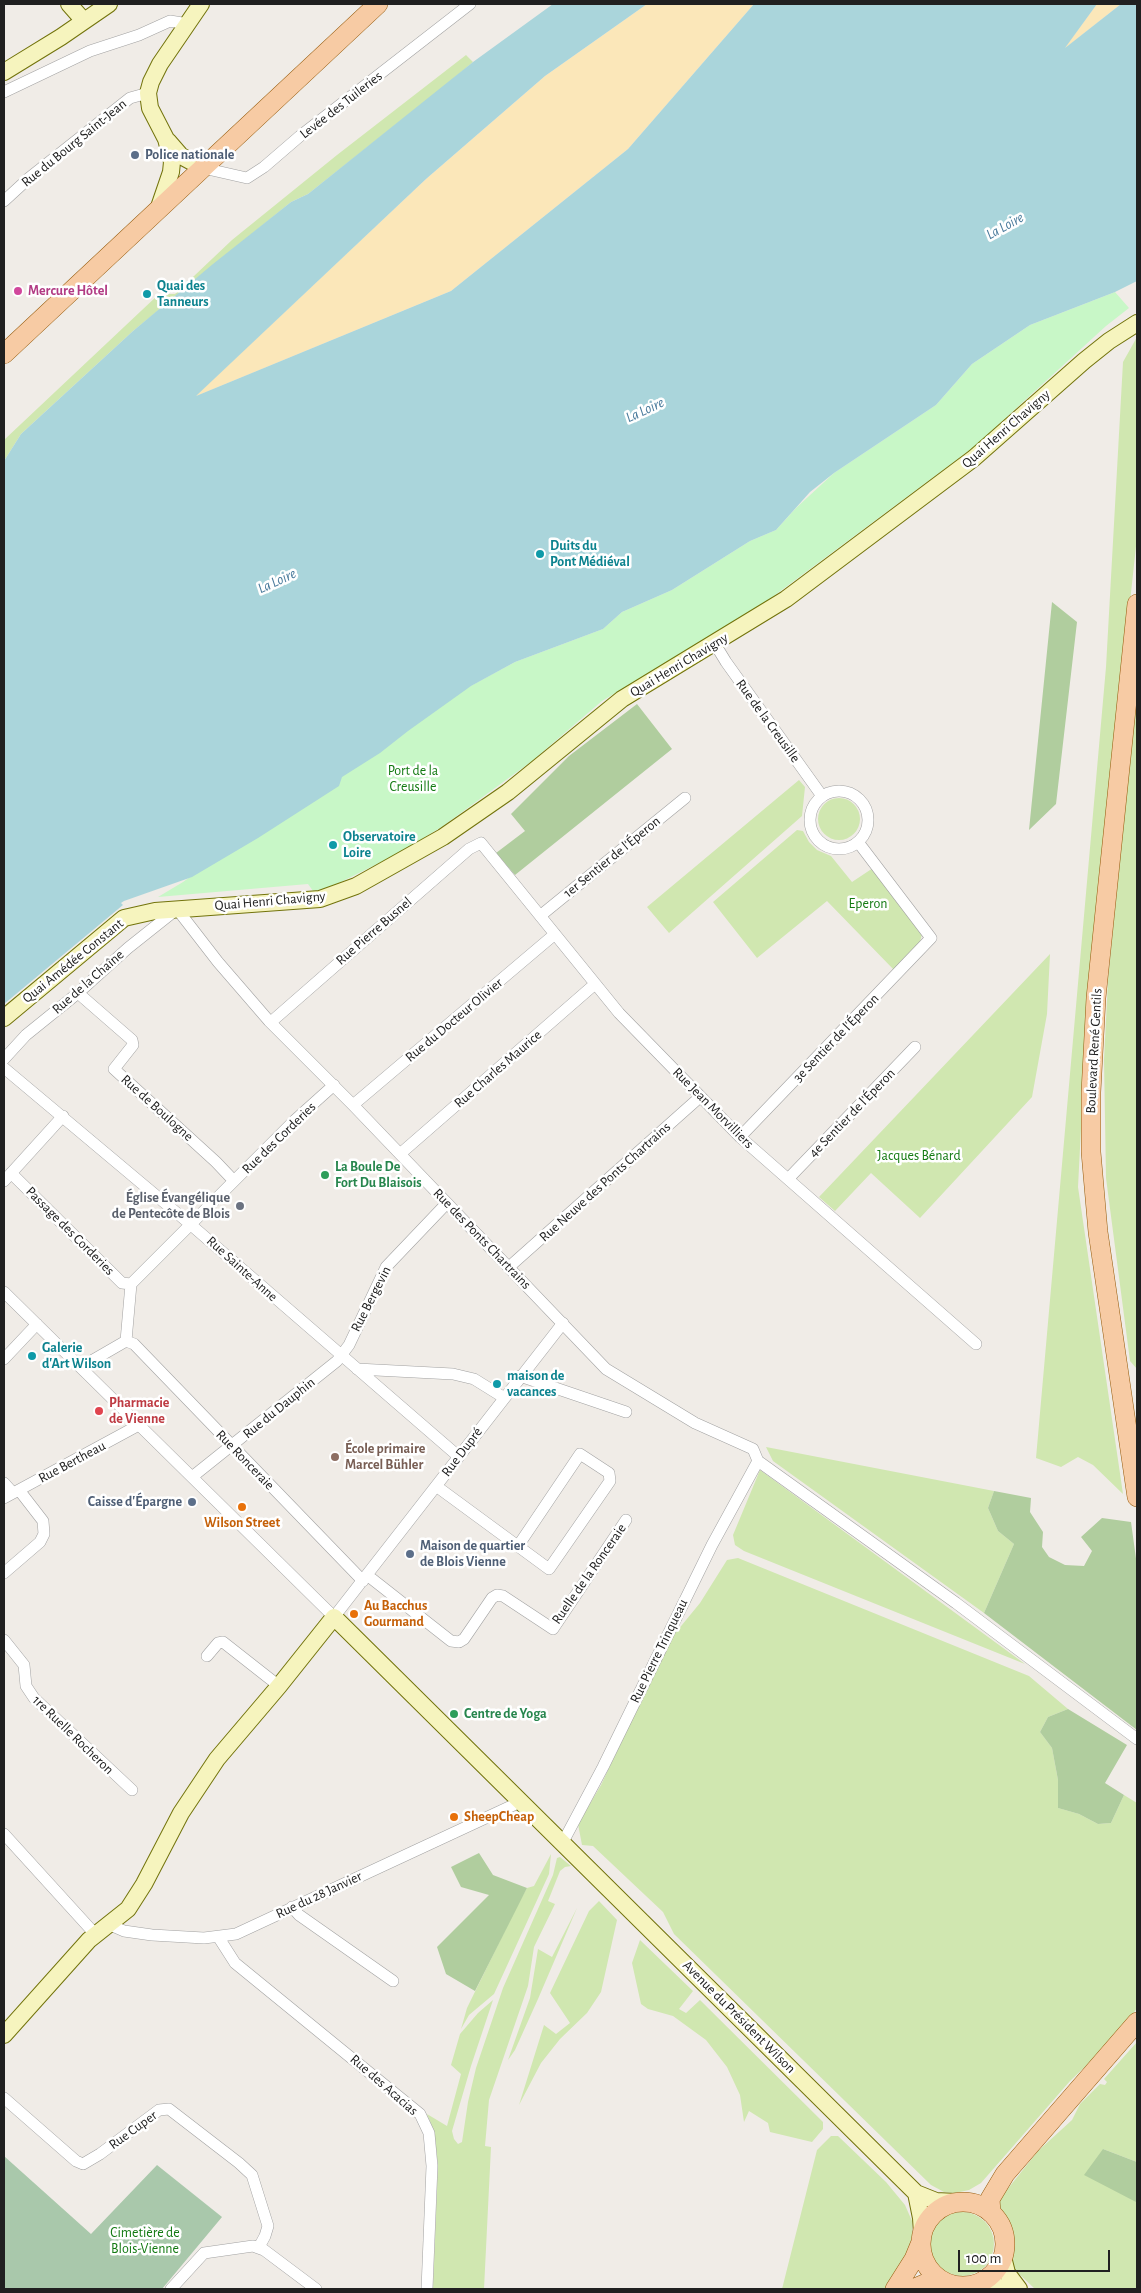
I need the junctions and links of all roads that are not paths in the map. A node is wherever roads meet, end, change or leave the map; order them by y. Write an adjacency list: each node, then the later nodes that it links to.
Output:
1 (69, 4): 6 (main road)
2 (109, 4): 6 (main road)
3 (201, 4): 7 (main road)
4 (378, 4): 12 (main road)
5 (470, 4): 12 (street, Levée des Tuileries)
6 (84, 21): 8 (main road)
7 (188, 24): 9 (street); 10 (main road)
8 (4, 72)
9 (4, 92)
10 (148, 93): 11 (main road); 13 (street, Rue du Bourg Saint-Jean)
11 (166, 139): 12 (main road); 14 (main road)
12 (203, 168): 14 (main road)
13 (4, 201)
14 (158, 210): 16 (main road)
15 (1137, 323): 18 (main road, Quai Henri Chavigny)
16 (4, 354)
17 (1137, 604): 66 (main road, Boulevard René Gentils)
18 (715, 644): 19 (street, Rue de la Creusille); 23 (main road, Quai Henri Chavigny)
19 (822, 796): 21 (street); 21 (street)
20 (685, 798): 24 (street, 1er Sentier de l'Éperon)
21 (858, 842): 37 (street, 3e Sentier de l'Éperon)
22 (479, 843): 24 (street, Rue Jean Morvilliers); 29 (street, Rue Pierre Busnel)
23 (177, 909): 27 (street, Rue de la Chaîne); 28 (main road, Quai Amédée Constant); 29 (street, Rue des Ponts Chartrains)
24 (540, 916): 25 (street, Rue Jean Morvilliers)
25 (555, 934): 26 (street, Rue Jean Morvilliers); 35 (street, Rue du Docteur Olivier)
26 (595, 984): 34 (street, Rue Jean Morvilliers); 38 (street, Rue Charles Maurice)
27 (78, 993): 31 (street, Rue de la Chaîne); 41 (street, Rue de Boulogne)
28 (4, 1018)
29 (271, 1022): 33 (street, Rue des Ponts Chartrains)
30 (915, 1047): 40 (street, 4e Sentier de l'Éperon)
31 (4, 1058)
32 (4, 1068): 36 (street, Rue Sainte-Anne)
33 (334, 1085): 35 (street, Rue des Ponts Chartrains); 41 (street, Rue des Corderies)
34 (700, 1097): 37 (street, Rue Jean Morvilliers); 44 (street, Rue Neuve des Ponts Chartrains)
35 (354, 1105): 38 (street, Rue des Ponts Chartrains)
36 (63, 1116): 39 (street); 43 (street, Rue Sainte-Anne)
37 (740, 1137): 40 (street, Rue Jean Morvilliers)
38 (400, 1154): 42 (street, Rue des Ponts Chartrains)
39 (8, 1177): 45 (street, Passage des Corderies)
40 (788, 1178): 50 (street, Rue Jean Morvilliers)
41 (234, 1181): 43 (street, Rue des Corderies)
42 (447, 1203): 44 (street, Rue des Ponts Chartrains); 51 (street, Rue Bergevin)
43 (190, 1224): 45 (street, Rue des Corderies); 51 (street, Rue Sainte-Anne)
44 (509, 1267): 47 (street, Rue des Ponts Chartrains)
45 (132, 1284): 49 (street)
46 (4, 1292): 48 (street)
47 (563, 1323): 55 (street, Rue Dupré); 61 (street, Rue des Ponts Chartrains)
48 (37, 1324): 52 (street); 53 (street)
49 (126, 1341): 53 (street); 59 (street, Rue Ronceraie)
50 (976, 1344)
51 (341, 1356): 54 (street, Rue Sainte-Anne); 59 (street, Rue du Dauphin)
52 (4, 1359)
53 (81, 1367): 58 (street)
54 (357, 1369): 56 (street); 60 (street, Rue Sainte-Anne)
55 (520, 1376): 56 (street, Rue Dupré); 57 (street)
56 (503, 1397): 60 (street, Rue Dupré)
57 (626, 1412)
58 (139, 1425): 62 (street); 65 (street, Rue Bertheau)
59 (231, 1447): 62 (street, Rue du Dauphin); 70 (street, Rue Ronceraie)
60 (458, 1456): 64 (street, Rue Dupré)
61 (758, 1461): 75 (street, Rue des Ponts Chartrains); 79 (street, Rue Pierre Trinqueau)
62 (192, 1477): 71 (street)
63 (4, 1483): 65 (street)
64 (436, 1486): 68 (street); 70 (street, Rue Dupré)
65 (12, 1494): 69 (street)
66 (1137, 1496)
67 (626, 1520): 70 (street, Ruelle de la Ronceraie)
68 (518, 1546): 68 (street)
69 (4, 1573)
70 (365, 1578): 71 (street, Rue Dupré)
71 (334, 1617): 74 (main road); 77 (main road, Avenue du Président Wilson)
72 (4, 1640): 76 (street, 1re Ruelle Rocheron)
73 (207, 1656): 74 (street)
74 (279, 1686): 81 (main road)
75 (1137, 1739)
76 (132, 1790)
77 (520, 1802): 79 (main road, Avenue du Président Wilson); 80 (street, Rue du 28 Janvier)
78 (4, 1834): 81 (street)
79 (563, 1842): 88 (main road, Avenue du Président Wilson)
80 (292, 1907): 82 (street, Rue du 28 Janvier); 83 (street)
81 (102, 1929): 82 (street, Rue du 28 Janvier); 85 (main road)
82 (219, 1938): 98 (street, Rue des Acacias)
83 (393, 1982)
84 (1137, 2022): 87 (main road)
85 (4, 2035)
86 (4, 2098): 92 (street, Rue Cuper)
87 (1027, 2148): 89 (main road); 90 (main road)
88 (916, 2192): 89 (main road, Avenue du Président Wilson); 91 (main road)
89 (960, 2202): 90 (main road); 91 (main road)
90 (991, 2213): 93 (main road)
91 (921, 2238): 94 (main road); 99 (main road)
92 (259, 2247): 96 (street); 97 (street)
93 (1003, 2257): 95 (main road); 102 (main road)
94 (951, 2284): 95 (main road); 100 (main road)
95 (973, 2285): 101 (main road)
96 (171, 2289)
97 (316, 2289)
98 (427, 2289)
99 (895, 2289)
100 (913, 2289)
101 (1005, 2289)
102 (1019, 2289)

